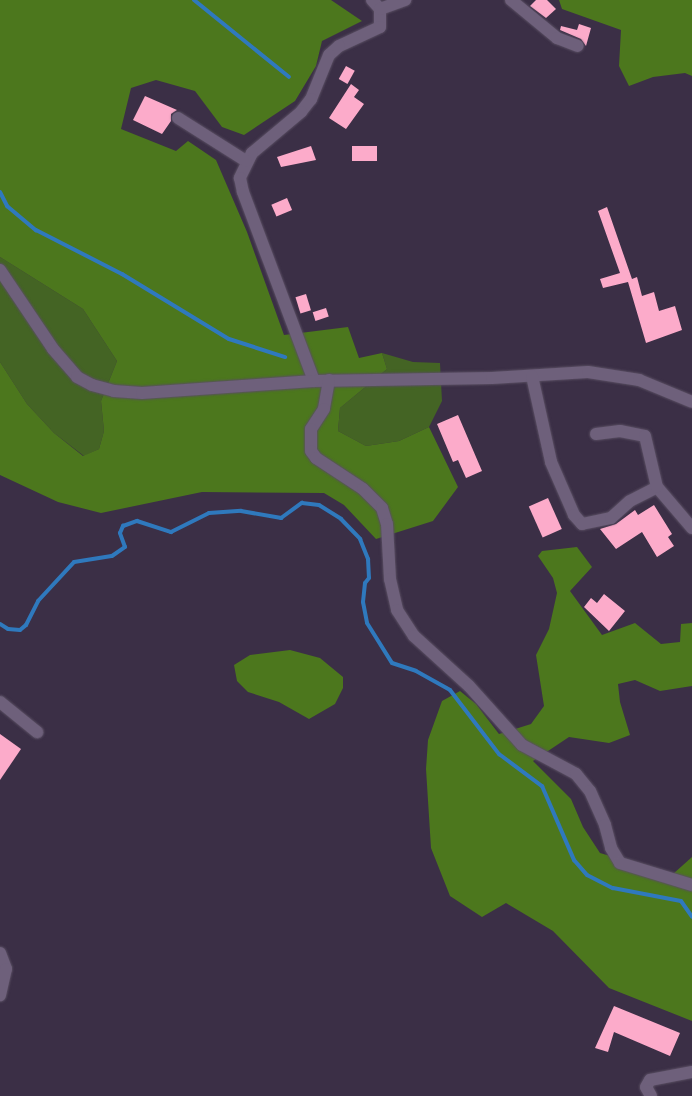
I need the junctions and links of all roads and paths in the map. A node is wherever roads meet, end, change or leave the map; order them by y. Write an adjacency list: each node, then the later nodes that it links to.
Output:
1 (405, 0): 3 (street)
2 (511, 0): 4 (street)
3 (376, 5): 6 (street)
4 (578, 46)
5 (178, 118): 6 (street)
6 (246, 161): 10 (street)
7 (0, 270): 10 (street)
8 (532, 376): 9 (street); 11 (street); 13 (street)
9 (329, 380): 10 (street); 17 (street)
10 (314, 381)
11 (692, 402)
12 (596, 434): 13 (street)
13 (657, 487): 14 (street)
14 (692, 528)
15 (0, 702): 16 (street)
16 (38, 732)
17 (692, 886)
18 (0, 953): 19 (street)
19 (0, 995)
20 (692, 1072): 21 (street)
21 (651, 1096)

